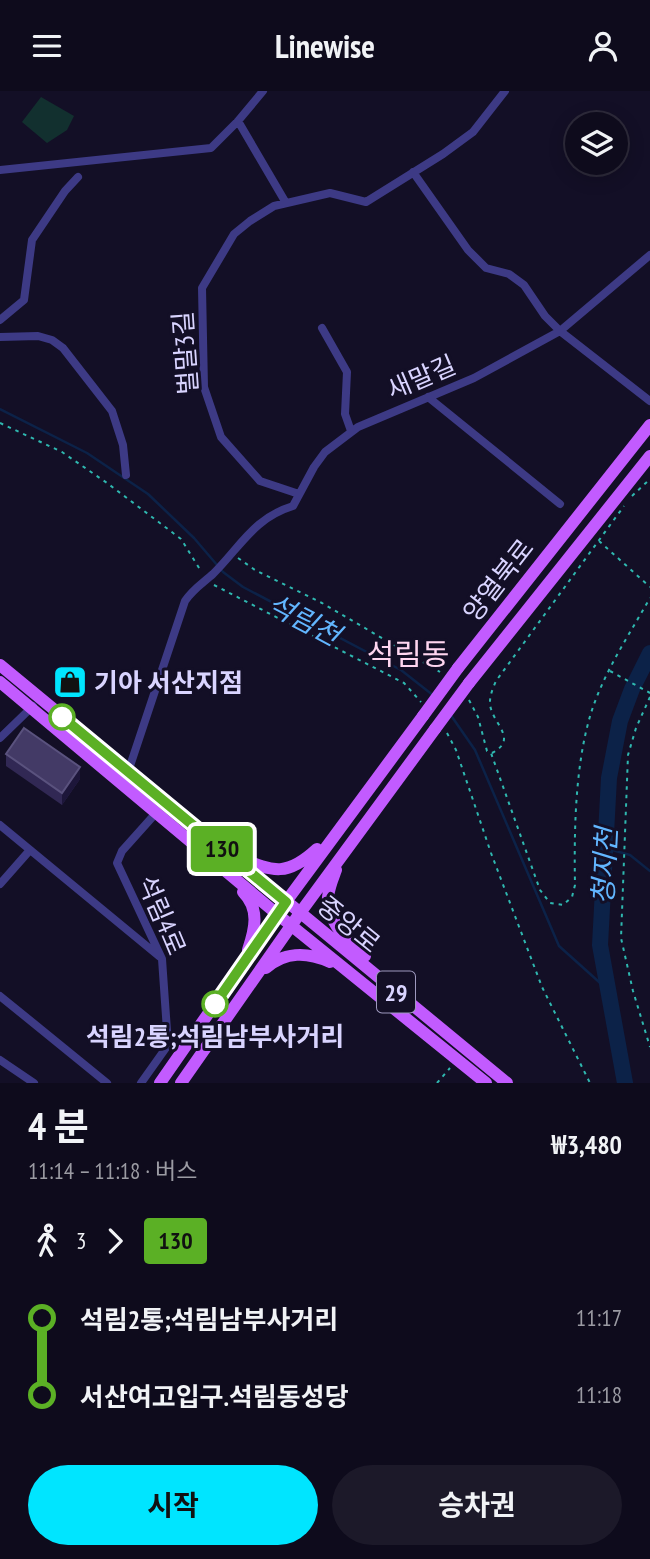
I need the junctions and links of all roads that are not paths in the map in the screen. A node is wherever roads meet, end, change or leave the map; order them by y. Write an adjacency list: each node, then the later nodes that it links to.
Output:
1 (263, 91): 3 (street)
2 (505, 91): 5 (street, 벌말3길)
3 (238, 121): 4 (street); 7 (street)
4 (0, 170)
5 (414, 172): 7 (street, 벌말3길); 11 (street)
6 (78, 177): 9 (street)
7 (286, 203): 19 (street, 벌말3길)
8 (650, 255): 11 (street, 새말길)
9 (0, 320)
10 (322, 328): 16 (street)
11 (560, 331): 13 (street, 새말길); 14 (street)
12 (0, 337): 18 (street)
13 (428, 397): 16 (street, 새말길); 20 (street)
14 (650, 401)
15 (650, 425): 30 (main road, 양열북로, bridge)
16 (351, 431): 19 (street, 새말길)
17 (650, 456): 31 (main road, 양열북로, bridge)
18 (126, 475)
19 (299, 494): 25 (street, 새말길)
20 (560, 504)
21 (0, 665): 23 (main road, 중앙로 / 29)
22 (0, 682): 23 (main road, 중앙로 / 29)
23 (36, 704): 24 (street); 25 (main road, 중앙로 / 29); 26 (main road, 중앙로 / 29)
24 (0, 739)
25 (128, 772): 28 (main road, 중앙로 / 29)
26 (156, 813): 33 (main road, 중앙로 / 29); 38 (street, 석림4로)
27 (0, 825): 29 (street)
28 (221, 849): 30 (main road); 34 (main road, 중앙로 / 29)
29 (30, 850): 32 (street); 38 (street)
30 (323, 850): 34 (main road, 양열북로)
31 (339, 860): 35 (main road, 양열북로); 41 (main road)
32 (0, 884)
33 (242, 885): 36 (main road, 중앙로 / 29); 39 (main road)
34 (286, 902): 35 (main road, 중앙로 / 29); 36 (main road, 양열북로)
35 (300, 913): 37 (main road, 양열북로); 41 (main road, 중앙로 / 29)
36 (277, 914): 37 (main road, 중앙로 / 29); 39 (main road, 양열북로)
37 (291, 926): 40 (main road, 중앙로 / 29); 42 (main road, 양열북로)
38 (162, 959): 47 (street, 석림4로)
39 (245, 961): 48 (main road, 양열북로)
40 (344, 968): 42 (main road); 50 (main road, 중앙로 / 29)
41 (367, 968): 51 (main road, 중앙로 / 29)
42 (259, 970): 49 (main road, 양열북로)
43 (1, 999): 46 (street)
44 (0, 1060): 45 (street)
45 (34, 1083)
46 (107, 1083)
47 (141, 1083)
48 (160, 1083)
49 (181, 1083)
50 (486, 1083)
51 (507, 1083)

